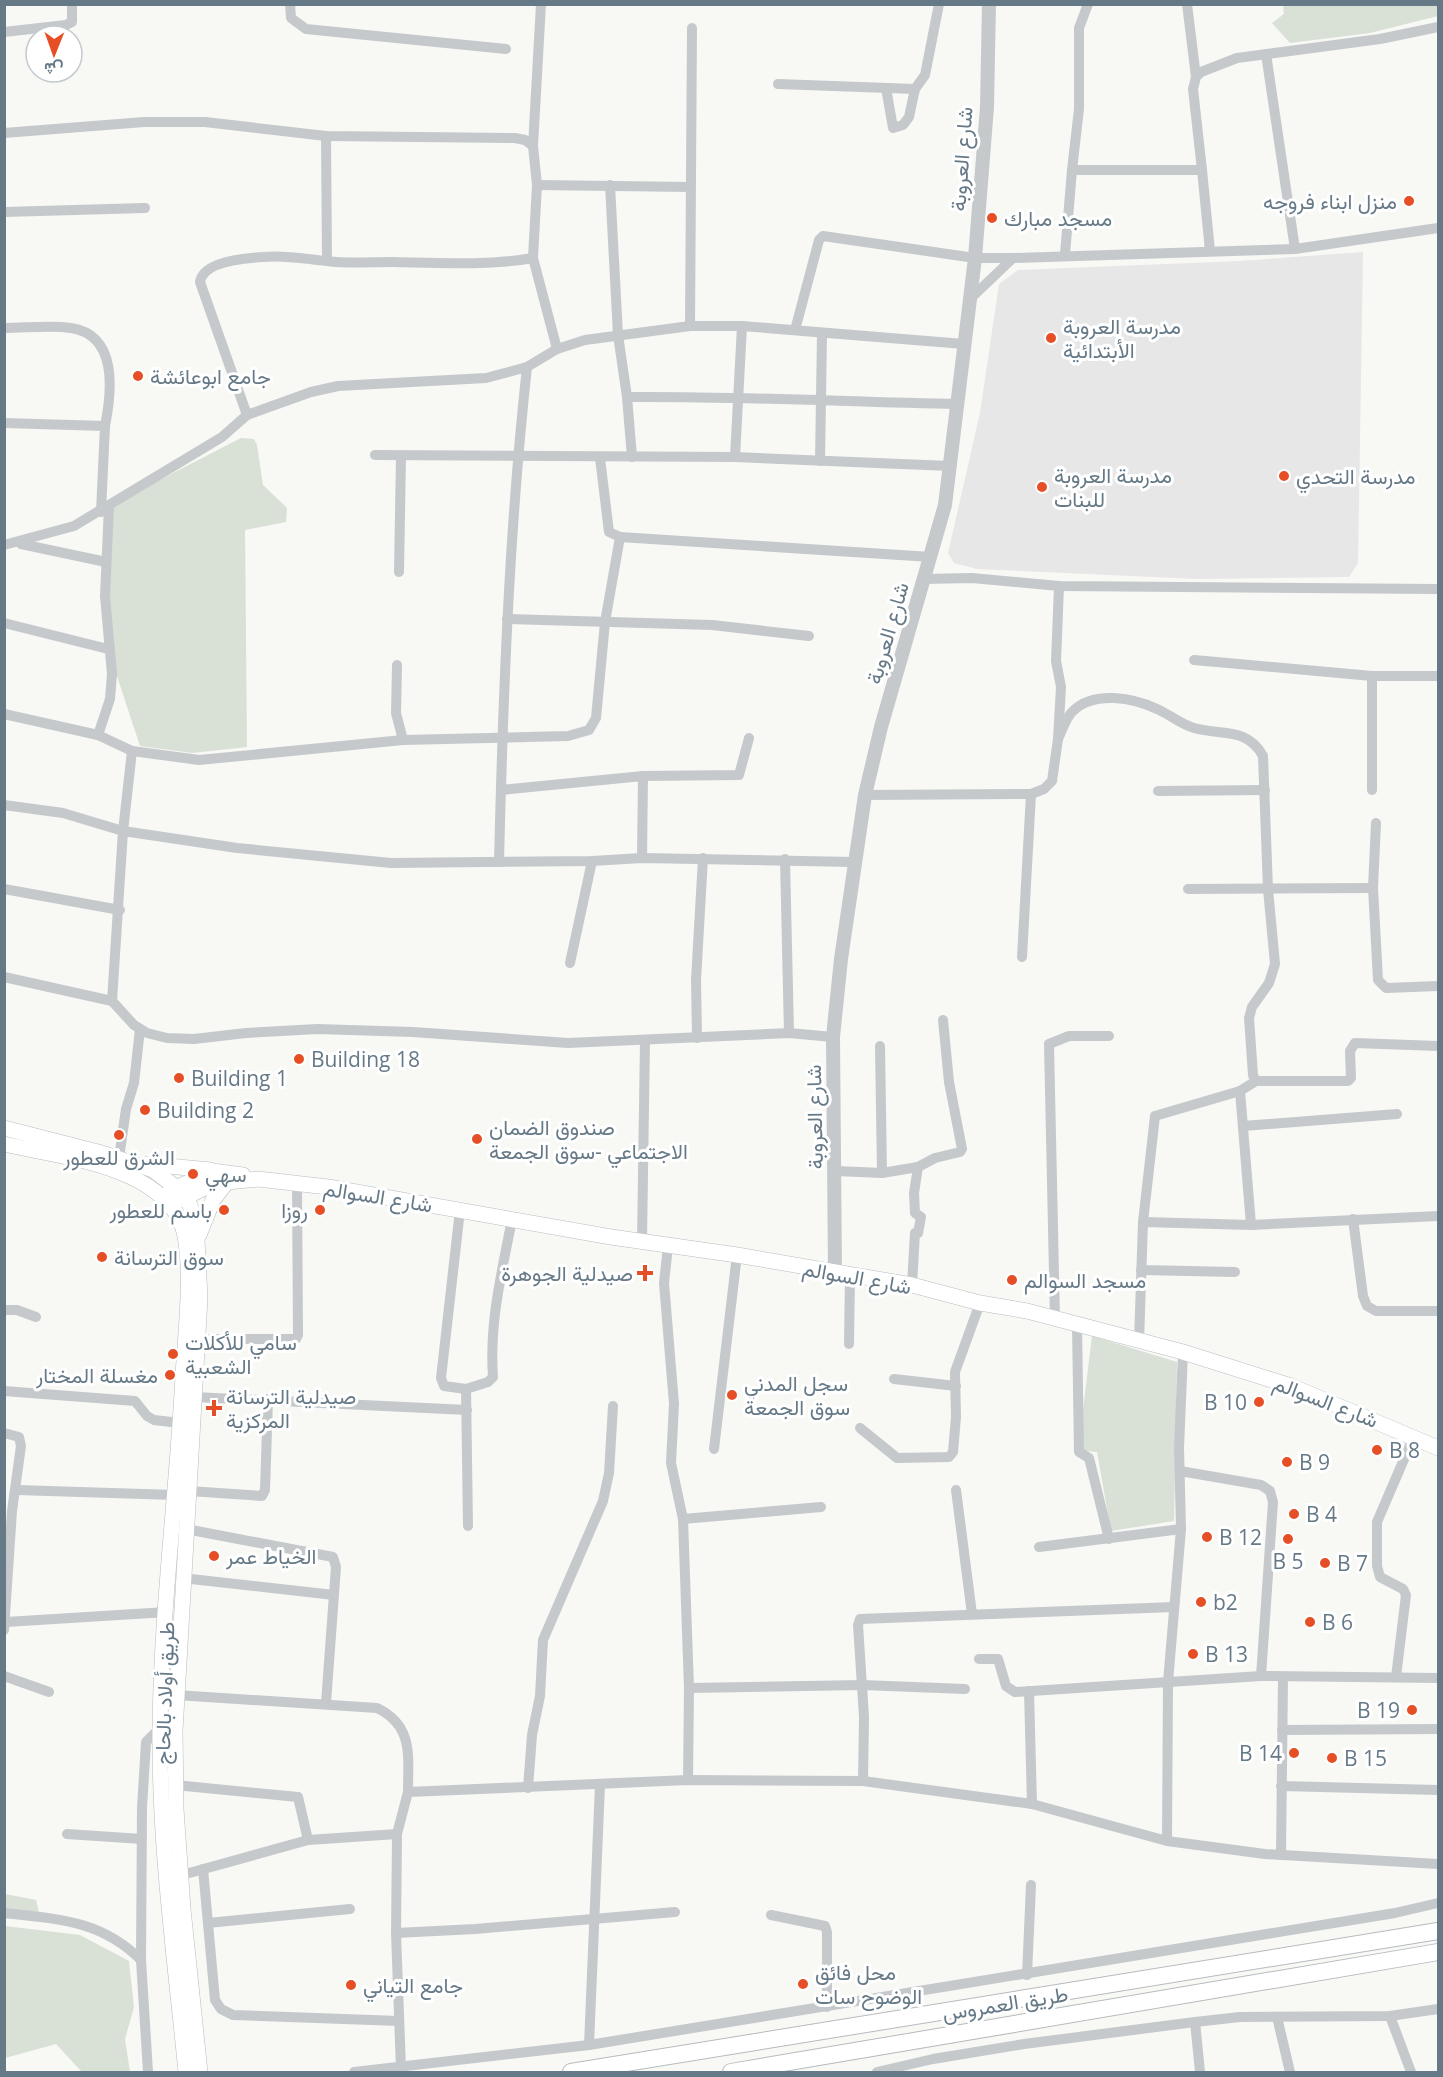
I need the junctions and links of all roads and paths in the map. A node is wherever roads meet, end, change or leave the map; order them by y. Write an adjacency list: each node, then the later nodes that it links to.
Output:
1 (72, 4): 10 (street)
2 (290, 4): 11 (street)
3 (541, 4): 19 (street)
4 (939, 4): 16 (street)
5 (989, 4): 32 (street, شارع العروبة)
6 (1088, 4): 20 (street)
7 (1187, 4): 13 (street)
8 (1438, 27): 12 (street)
9 (692, 28): 24 (street)
10 (4, 32)
11 (506, 49)
12 (1266, 54): 13 (street); 28 (street)
13 (1196, 77): 21 (street)
14 (778, 84): 15 (street)
15 (886, 88): 16 (street); 16 (street)
16 (915, 89)
17 (4, 133): 18 (street)
18 (326, 136): 19 (street); 34 (street)
19 (533, 146): 22 (street)
20 (1072, 170): 21 (street); 30 (street)
21 (1202, 170): 29 (street)
22 (537, 185): 23 (street); 31 (street)
23 (610, 185): 24 (street); 41 (street)
24 (690, 187): 36 (street)
25 (145, 208): 26 (street)
26 (4, 212)
27 (1438, 228): 28 (street)
28 (1295, 249): 29 (street)
29 (1210, 251): 30 (street)
30 (1065, 254): 33 (street)
31 (533, 258): 34 (street); 43 (street)
32 (975, 258): 33 (street); 35 (street, شارع العروبة); 39 (street)
33 (1014, 258): 35 (street)
34 (327, 261): 49 (street)
35 (969, 300): 42 (street, شارع العروبة)
36 (690, 326): 37 (street); 41 (street)
37 (742, 326): 39 (street); 45 (street)
38 (4, 328): 51 (street)
39 (795, 330): 40 (street)
40 (822, 334): 42 (street); 47 (street)
41 (618, 335): 43 (street); 46 (street)
42 (964, 344): 48 (street, شارع العروبة)
43 (557, 349): 44 (street)
44 (527, 367): 49 (street); 54 (street)
45 (736, 396): 46 (street); 47 (street); 56 (street)
46 (627, 397): 55 (street)
47 (819, 402): 48 (street); 58 (street)
48 (958, 404): 59 (street, شارع العروبة)
49 (247, 415): 60 (street)
50 (4, 423): 51 (street)
51 (105, 426): 60 (street)
52 (375, 455): 53 (street)
53 (401, 456): 54 (street); 66 (street)
54 (518, 456): 57 (street); 70 (street)
55 (632, 457): 56 (street); 57 (street)
56 (735, 457): 58 (street)
57 (600, 458): 61 (street)
58 (820, 461): 59 (street)
59 (950, 466): 64 (street, شارع العروبة)
60 (105, 509): 62 (street); 65 (street)
61 (620, 537): 64 (street); 71 (street)
62 (19, 543): 63 (street); 65 (street)
63 (4, 545)
64 (931, 557): 67 (street, شارع العروبة)
65 (106, 562): 74 (street)
66 (399, 572)
67 (924, 579): 68 (street); 92 (street, شارع العروبة)
68 (1059, 586): 69 (street); 84 (street)
69 (1438, 589)
70 (507, 619): 71 (street); 81 (street)
71 (605, 622): 73 (street); 81 (street)
72 (4, 623): 74 (street)
73 (809, 636)
74 (108, 649): 80 (street)
75 (1194, 660): 77 (street)
76 (397, 665): 83 (street)
77 (1372, 676): 78 (street); 90 (street)
78 (1438, 676)
79 (4, 714): 80 (street)
80 (98, 735): 85 (street)
81 (503, 738): 83 (street); 87 (street)
82 (749, 738): 86 (street)
83 (402, 740): 85 (street)
84 (1058, 740): 89 (street); 91 (street)
85 (132, 751): 95 (street)
86 (643, 776): 87 (street); 96 (street)
87 (501, 790): 100 (street)
88 (1158, 790): 89 (street)
89 (1265, 790): 105 (street)
90 (1372, 790)
91 (1031, 794): 92 (street); 107 (street)
92 (865, 795): 101 (street, شارع العروبة)
93 (4, 805): 95 (street)
94 (1376, 823): 102 (street)
95 (123, 831): 100 (street); 106 (street)
96 (642, 858): 97 (street); 99 (street)
97 (703, 858): 98 (street); 117 (street)
98 (785, 859): 101 (street); 114 (street)
99 (592, 861): 100 (street); 108 (street)
100 (500, 862)
101 (854, 862): 116 (street, شارع العروبة)
102 (1373, 888): 105 (street); 110 (street)
103 (4, 889): 106 (street)
104 (1188, 889): 105 (street)
105 (1268, 889): 121 (street)
106 (120, 910): 111 (street)
107 (1022, 957)
108 (570, 963)
109 (4, 977): 111 (street)
110 (1438, 986)
111 (112, 1001): 113 (street)
112 (942, 1020): 128 (street)
113 (140, 1029): 118 (street); 127 (street)
114 (789, 1033): 116 (street); 117 (street)
115 (1109, 1036): 156 (street)
116 (833, 1037): 130 (street, شارع العروبة)
117 (697, 1038): 118 (street)
118 (645, 1040): 144 (street)
119 (880, 1046): 131 (street)
120 (1438, 1046): 121 (street)
121 (1256, 1081): 122 (street)
122 (1239, 1091): 124 (street); 141 (street)
123 (1397, 1114): 124 (street)
124 (1243, 1126): 142 (street)
125 (4, 1128): 127 (main road)
126 (4, 1144): 136 (main road)
127 (125, 1161): 129 (main road); 135 (main road)
128 (918, 1167): 131 (street); 150 (street)
129 (213, 1171): 132 (main road); 135 (main road)
130 (836, 1171): 131 (street); 149 (street, شارع العروبة)
131 (882, 1173)
132 (258, 1179): 133 (main road); 134 (main road, شارع السوالم)
133 (227, 1182): 135 (main road); 143 (main road)
134 (297, 1184): 137 (main road, شارع السوالم); 158 (street)
135 (181, 1191): 136 (main road); 143 (main road)
136 (166, 1201): 155 (main road)
137 (460, 1210): 139 (main road, شارع السوالم); 164 (street)
138 (1438, 1216): 140 (street)
139 (512, 1219): 144 (main road, شارع السوالم); 164 (street)
140 (1353, 1219): 142 (street); 153 (street)
141 (1143, 1222): 142 (street); 147 (street)
142 (1251, 1225)
143 (198, 1238): 155 (main road)
144 (642, 1241): 145 (main road, شارع السوالم)
145 (668, 1246): 146 (main road, شارع السوالم); 182 (street)
146 (737, 1255): 149 (main road, شارع السوالم); 175 (street)
147 (1142, 1270): 148 (street); 159 (street)
148 (1235, 1272)
149 (843, 1274): 150 (main road, شارع السوالم); 160 (street)
150 (912, 1285): 151 (main road, شارع السوالم)
151 (980, 1304): 156 (main road, شارع السوالم); 163 (street)
152 (4, 1311): 154 (street)
153 (1438, 1311)
154 (36, 1317)
155 (193, 1317): 158 (main road, طريق أولاد بالحاج); 170 (main road, طريق أولاد بالحاج)
156 (1055, 1320): 157 (main road, شارع السوالم)
157 (1077, 1325): 159 (main road, شارع السوالم); 186 (street)
158 (197, 1339): 166 (main road, طريق أولاد بالحاج)
159 (1139, 1342): 161 (main road, شارع السوالم)
160 (849, 1344)
161 (1183, 1352): 173 (main road, شارع السوالم); 176 (street)
162 (894, 1379): 163 (street)
163 (956, 1386): 171 (street)
164 (465, 1389): 169 (street)
165 (4, 1390): 170 (street)
166 (194, 1397): 167 (street); 179 (main road, طريق أولاد بالحاج)
167 (268, 1399): 169 (street); 179 (street)
168 (613, 1406): 216 (street)
169 (467, 1410): 183 (street)
170 (180, 1423): 179 (main road, طريق أولاد بالحاج)
171 (860, 1428)
172 (4, 1433): 177 (street)
173 (1414, 1436): 174 (main road, شارع السوالم); 198 (street)
174 (1438, 1448)
175 (714, 1449)
176 (1180, 1471): 185 (street); 196 (street)
177 (17, 1490): 179 (street); 181 (street)
178 (956, 1490): 192 (street)
179 (182, 1493): 184 (main road, طريق أولاد بالحاج); 191 (main road, طريق أولاد بالحاج)
180 (821, 1507): 182 (street)
181 (8, 1510): 193 (street)
182 (683, 1519): 202 (street)
183 (468, 1526)
184 (186, 1529): 188 (main road, طريق أولاد بالحاج); 189 (street)
185 (1181, 1529): 186 (street); 190 (street)
186 (1109, 1539): 187 (street)
187 (1039, 1547)
188 (182, 1578): 189 (street); 206 (main road, طريق أولاد بالحاج)
189 (334, 1595): 207 (street)
190 (1174, 1607): 192 (street); 200 (street)
191 (167, 1612): 193 (street); 208 (main road, طريق أولاد بالحاج)
192 (972, 1614): 201 (street)
193 (5, 1626)
194 (979, 1659): 204 (street)
195 (4, 1676): 205 (street)
196 (1260, 1676): 197 (street); 200 (street)
197 (1283, 1677): 198 (street); 209 (street)
198 (1396, 1677): 199 (street)
199 (1438, 1678)
200 (1168, 1682): 204 (street); 224 (street)
201 (862, 1684): 202 (street); 203 (street); 212 (street)
202 (689, 1688): 211 (street)
203 (965, 1689)
204 (1029, 1691): 219 (street)
205 (49, 1692)
206 (176, 1695): 207 (street); 213 (main road, طريق أولاد بالحاج)
207 (326, 1703): 218 (street)
208 (160, 1728): 222 (street); 231 (main road, طريق أولاد بالحاج)
209 (1282, 1730): 210 (street); 215 (street)
210 (1438, 1730)
211 (688, 1780): 212 (street); 214 (street)
212 (863, 1781): 219 (street)
213 (175, 1785): 223 (street); 228 (main road, طريق أولاد بالحاج)
214 (600, 1785): 216 (street); 236 (street)
215 (1281, 1786): 217 (street); 225 (street)
216 (528, 1788): 218 (street)
217 (1438, 1790)
218 (408, 1792): 221 (street)
219 (1032, 1804): 224 (street)
220 (67, 1834): 222 (street)
221 (397, 1834): 223 (street); 239 (street)
222 (142, 1839): 241 (street)
223 (308, 1840): 227 (street)
224 (1167, 1841): 225 (street)
225 (1281, 1855): 226 (street)
226 (1438, 1864)
227 (203, 1869): 228 (street); 237 (street)
228 (182, 1875): 231 (main road, طريق أولاد بالحاج)
229 (1031, 1885): 242 (street)
230 (1438, 1903): 242 (street)
231 (176, 1909): 252 (main road, طريق أولاد بالحاج); 253 (main road, طريق أولاد بالحاج)
232 (350, 1909): 237 (street)
233 (675, 1912): 236 (street)
234 (4, 1913): 241 (street)
235 (771, 1915): 243 (street)
236 (593, 1917): 239 (street); 249 (street)
237 (208, 1923): 247 (street)
238 (1438, 1931): 255 (main road, طريق العمروس)
239 (396, 1933): 247 (street)
240 (1436, 1953): 256 (main road, طريق العمروس)
241 (141, 1959): 251 (street)
242 (1027, 1975): 243 (street)
243 (827, 2007): 249 (street)
244 (1438, 2009): 245 (street)
245 (1390, 2016): 246 (street); 260 (street)
246 (1277, 2017): 248 (street); 259 (street)
247 (399, 2021): 250 (street)
248 (1194, 2022): 257 (street); 258 (street)
249 (589, 2045): 250 (street)
250 (401, 2069): 254 (street)
251 (148, 2073)
252 (186, 2073)
253 (200, 2073)
254 (354, 2073)
255 (571, 2073)
256 (731, 2073)
257 (877, 2073)
258 (1200, 2073)
259 (1290, 2073)
260 (1410, 2073)

